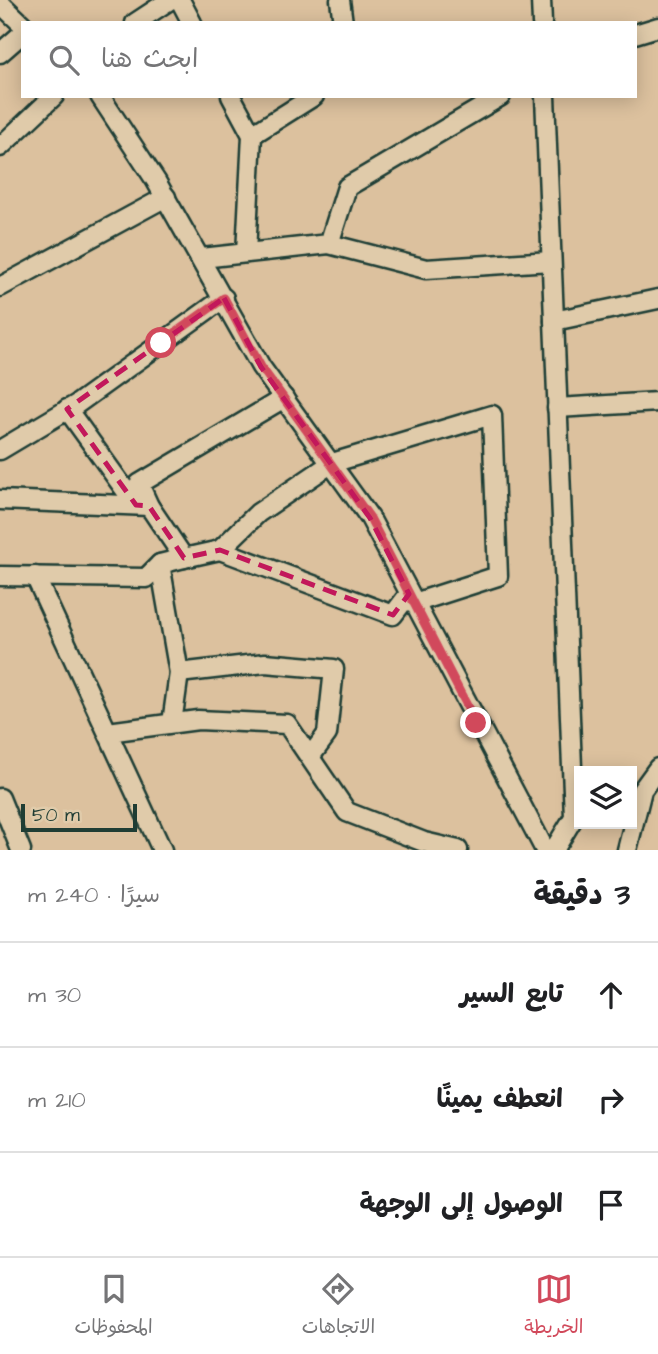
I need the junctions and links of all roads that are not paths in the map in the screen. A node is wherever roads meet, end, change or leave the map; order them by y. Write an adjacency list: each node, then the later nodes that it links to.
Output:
1 (170, 0): 6 (street)
2 (180, 0): 7 (street)
3 (340, 0): 8 (street)
4 (541, 0): 9 (street)
5 (0, 3): 10 (street)
6 (138, 21)
7 (191, 21)
8 (343, 21)
9 (541, 21)
10 (21, 23)
11 (658, 27): 12 (street)
12 (637, 33)
13 (21, 35): 14 (street)
14 (0, 53)
15 (52, 98): 22 (street)
16 (101, 98): 23 (street)
17 (232, 98): 21 (street)
18 (311, 98): 21 (street)
19 (498, 98): 24 (street)
20 (545, 98): 27 (street)
21 (251, 135): 25 (street)
22 (0, 147)
23 (166, 197): 26 (street); 28 (street)
24 (329, 244): 25 (street); 27 (street)
25 (246, 253): 26 (street)
26 (202, 258): 29 (street)
27 (551, 261): 31 (street)
28 (0, 287)
29 (224, 298): 32 (street); 35 (street)
30 (658, 299): 31 (street)
31 (554, 321): 34 (street)
32 (285, 398): 37 (street); 39 (street)
33 (658, 402): 34 (street)
34 (557, 408): 57 (street)
35 (67, 409): 36 (street); 39 (street)
36 (0, 450)
37 (332, 463): 40 (street); 45 (street); 45 (street)
38 (0, 500): 39 (street)
39 (142, 506): 41 (street)
40 (220, 550): 41 (street); 45 (street)
41 (184, 558): 42 (street)
42 (160, 564): 44 (street); 46 (street)
43 (0, 576): 44 (street)
44 (35, 576): 48 (street)
45 (411, 598): 56 (street)
46 (179, 673): 47 (street); 49 (street)
47 (172, 723): 48 (street); 49 (street)
48 (108, 732): 54 (street)
49 (310, 757): 55 (street)
50 (656, 773): 58 (street)
51 (0, 798): 52 (street)
52 (4, 819): 53 (street)
53 (21, 850)
54 (162, 850)
55 (458, 850)
56 (545, 850)
57 (555, 850)
58 (627, 850)

